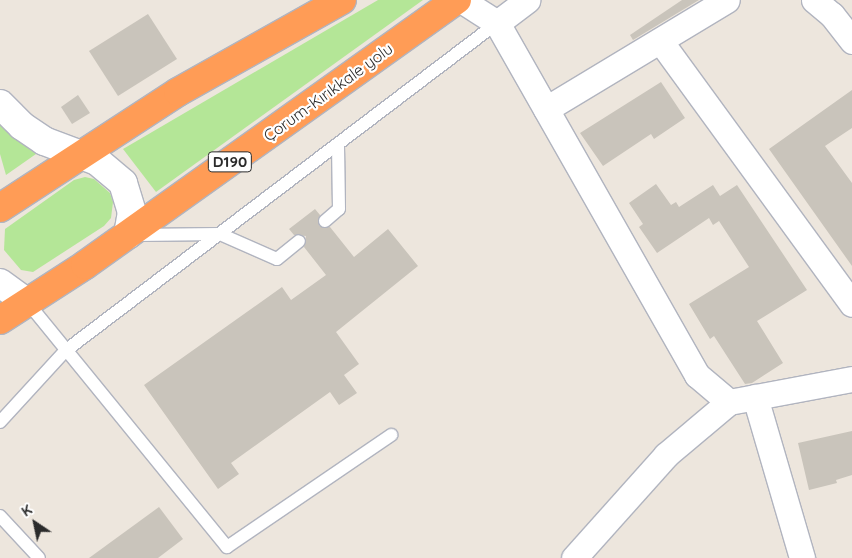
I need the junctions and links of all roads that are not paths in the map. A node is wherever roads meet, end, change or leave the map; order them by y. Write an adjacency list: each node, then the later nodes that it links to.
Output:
1 (342, 0): 12 (highway)
2 (459, 0): 6 (street); 16 (highway, Çorum-Kırıkkale yolu / D190)
3 (527, 0): 6 (street)
4 (727, 0): 8 (street)
5 (814, 0): 7 (street)
6 (497, 23): 10 (street); 11 (lane)
7 (852, 41)
8 (661, 42): 10 (street); 20 (street)
9 (0, 104): 12 (street)
10 (546, 109): 25 (street)
11 (338, 144): 14 (lane); 15 (lane)
12 (81, 154): 13 (highway); 16 (street)
13 (0, 208)
14 (325, 221)
15 (220, 234): 16 (lane); 17 (lane); 22 (lane)
16 (128, 235): 19 (highway, Çorum-Kırıkkale yolu / D190)
17 (299, 241)
18 (0, 283): 19 (street)
19 (28, 303): 21 (highway, Çorum-Kırıkkale yolu / D190); 22 (lane)
20 (852, 304)
21 (0, 320)
22 (65, 351): 26 (lane); 27 (lane)
23 (852, 379): 24 (street)
24 (755, 397): 25 (street); 31 (street)
25 (729, 402): 30 (street)
26 (0, 422)
27 (391, 435)
28 (0, 516): 29 (lane)
29 (39, 558)
30 (574, 558)
31 (802, 558)

